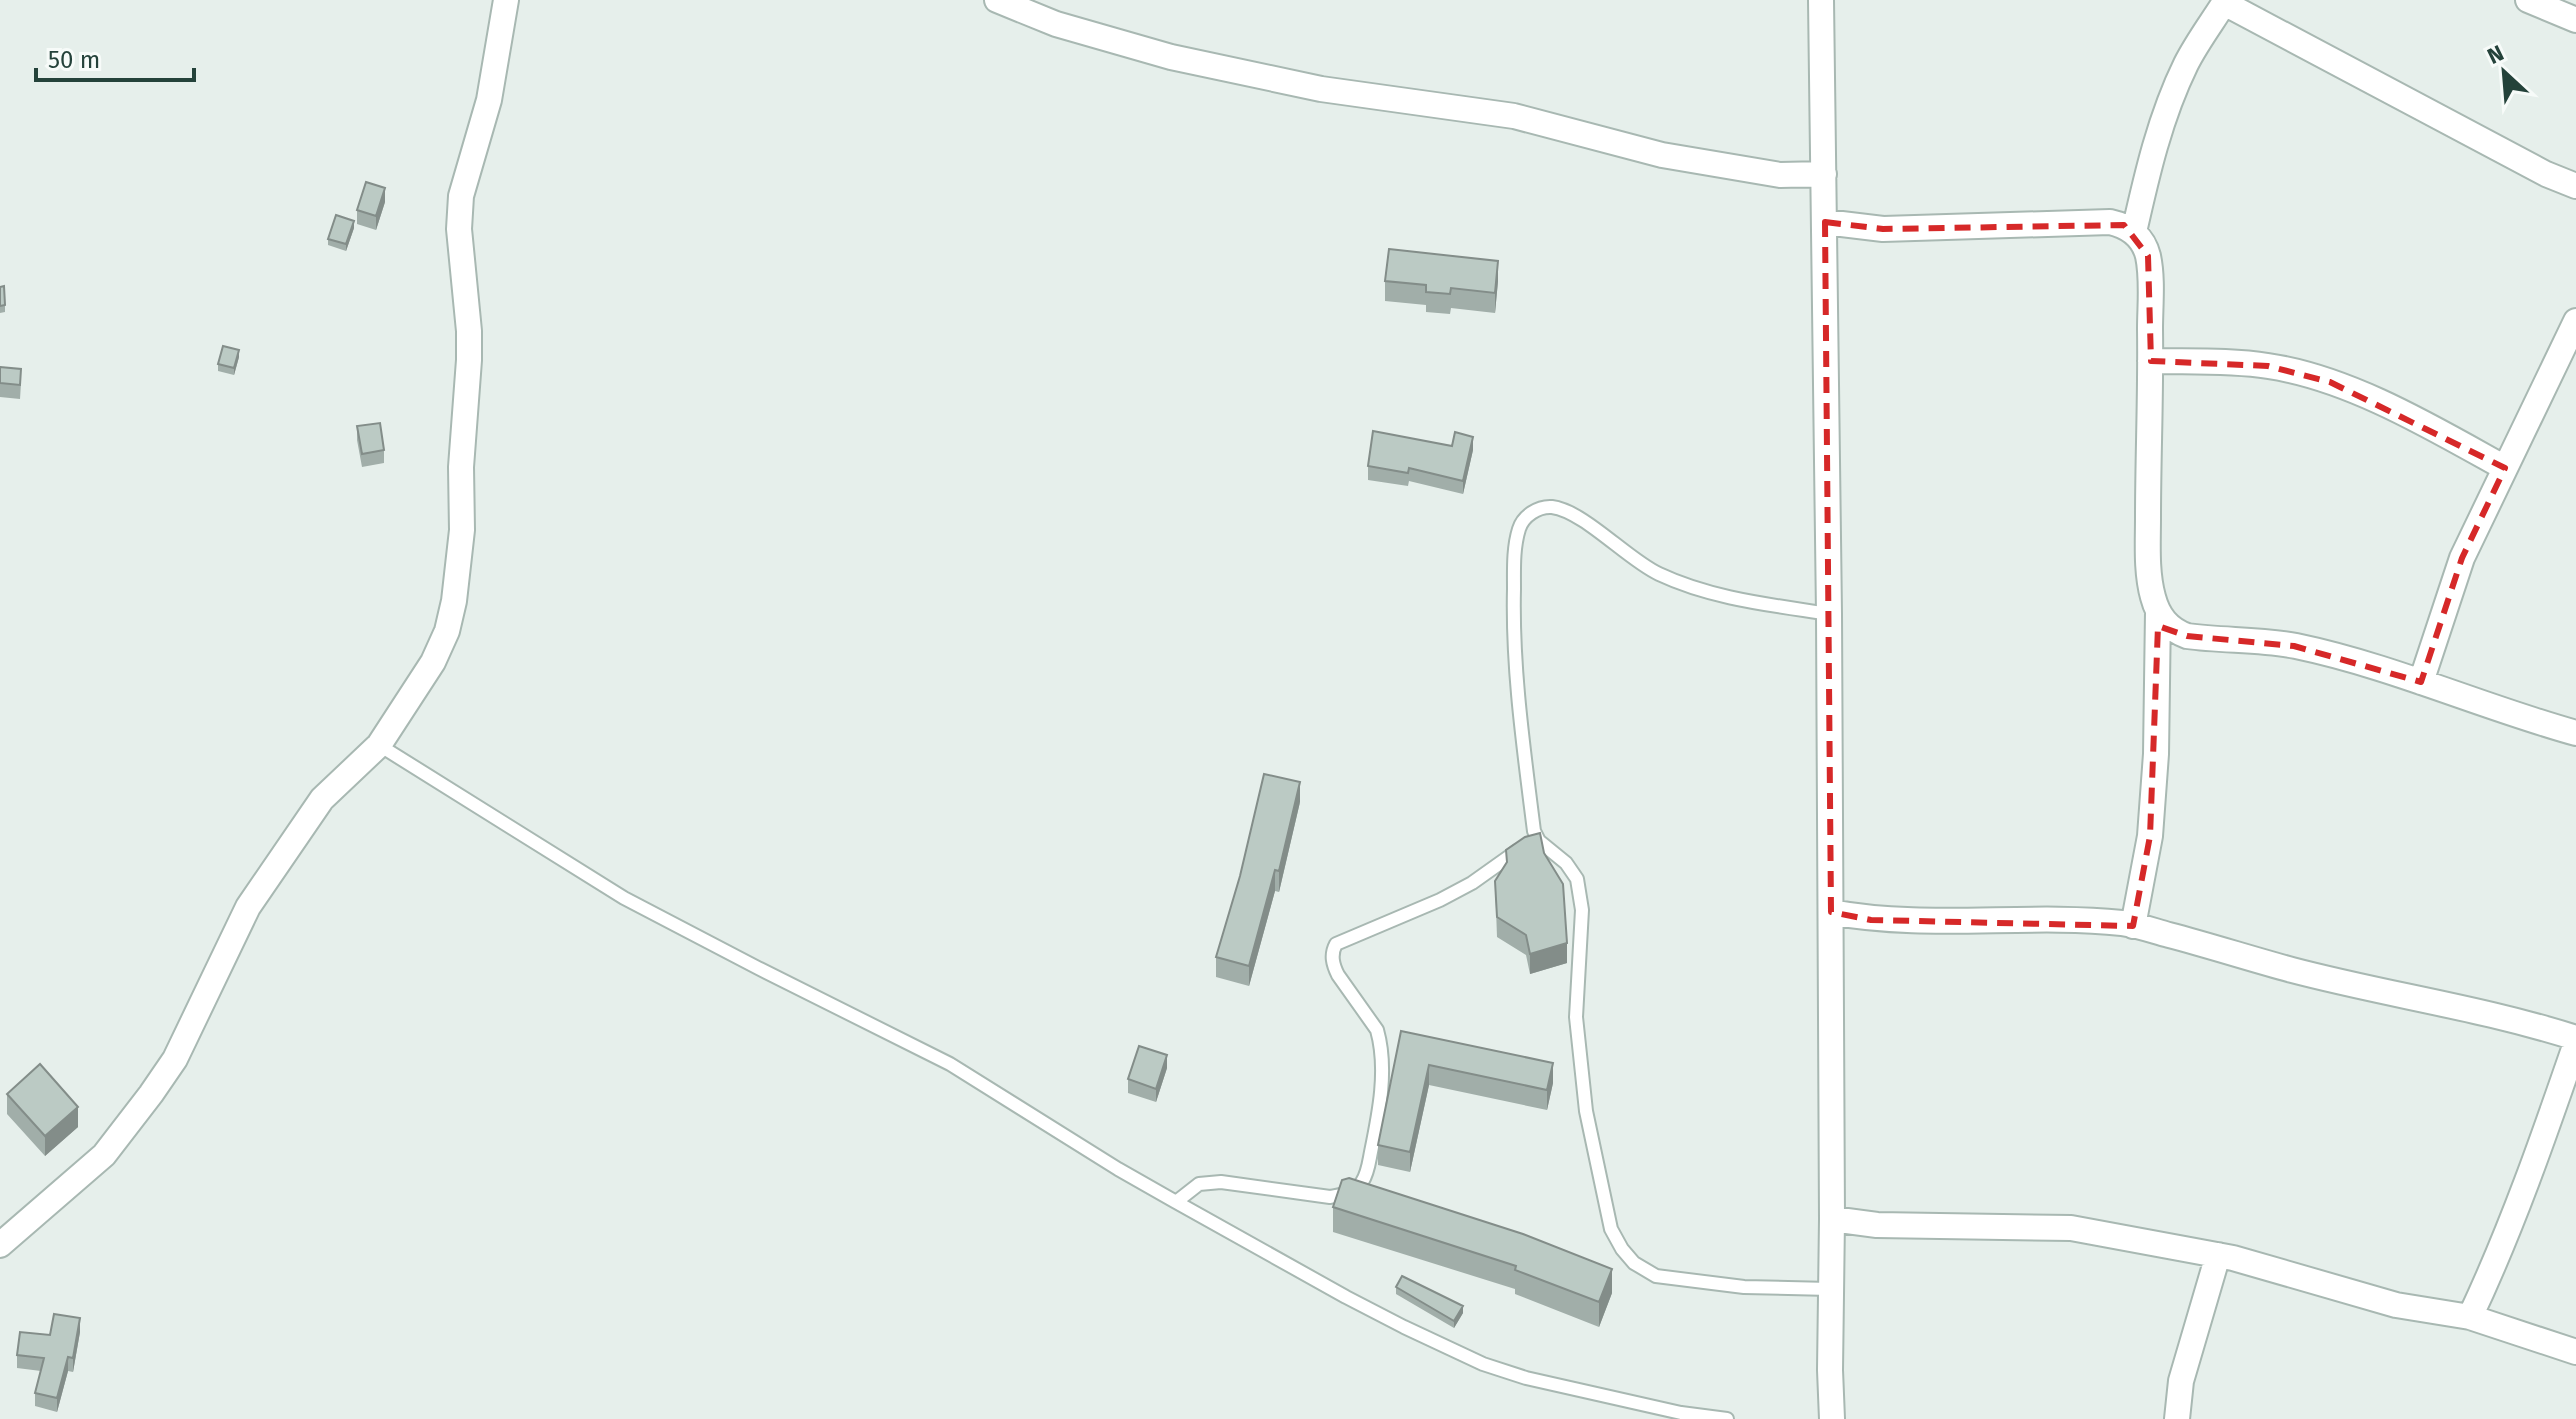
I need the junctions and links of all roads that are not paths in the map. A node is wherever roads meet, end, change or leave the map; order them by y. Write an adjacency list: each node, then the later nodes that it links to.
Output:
1 (506, 0): 18 (street)
2 (997, 0): 7 (street)
3 (1821, 0): 7 (street)
4 (2528, 0): 6 (street)
5 (2225, 2): 8 (street); 10 (street)
6 (2576, 20)
7 (1824, 174): 9 (street)
8 (2576, 186)
9 (1825, 222): 10 (street); 15 (street)
10 (2134, 232): 12 (street)
11 (2576, 321): 13 (street)
12 (2150, 361): 13 (street); 14 (street)
13 (2505, 468): 16 (street)
14 (2158, 612): 16 (street); 21 (street)
15 (1829, 614): 19 (lane); 20 (street)
16 (2421, 682): 17 (street)
17 (2576, 733)
18 (379, 745): 23 (lane); 25 (street)
19 (1536, 838): 23 (lane); 27 (lane)
20 (1831, 912): 21 (street); 24 (street)
21 (2133, 926): 22 (street)
22 (2576, 1040): 28 (street)
23 (1176, 1202): 30 (lane)
24 (1832, 1219): 26 (street); 27 (street)
25 (0, 1245)
26 (2218, 1255): 28 (street); 32 (street)
27 (1830, 1289): 31 (street)
28 (2470, 1317): 29 (street)
29 (2576, 1352)
30 (1727, 1419)
31 (1832, 1419)
32 (2177, 1419)

